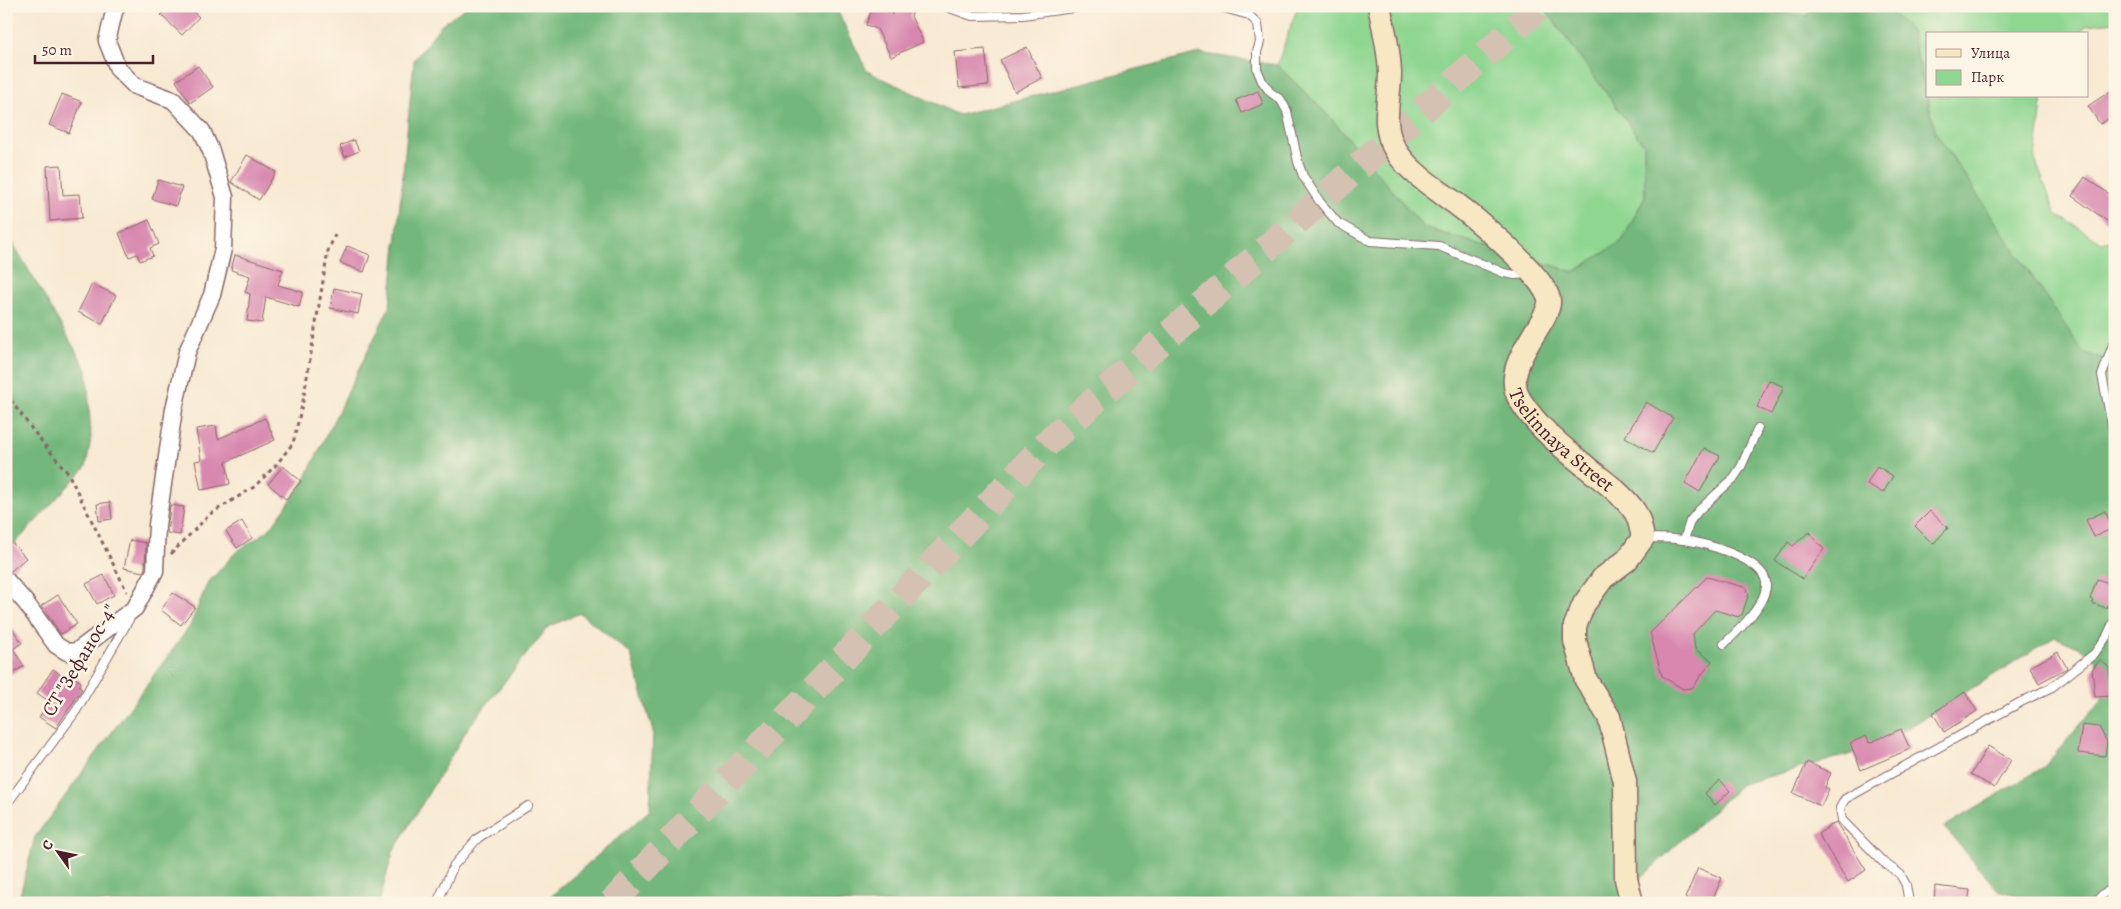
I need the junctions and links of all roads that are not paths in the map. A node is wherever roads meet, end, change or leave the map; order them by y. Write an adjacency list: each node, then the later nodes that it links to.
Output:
1 (117, 6): 13 (street)
2 (944, 6): 3 (lane)
3 (1088, 6)
4 (1217, 6): 6 (lane)
5 (1379, 6): 6 (street, Tselinnaya Street)
6 (1532, 273): 10 (street, Tselinnaya Street)
7 (2115, 338): 9 (lane)
8 (1758, 428): 11 (lane)
9 (2115, 440)
10 (1643, 538): 11 (lane); 20 (street)
11 (1684, 540): 15 (lane)
12 (6, 580): 13 (street, СТ "Зефанос-4")
13 (135, 608): 16 (lane, СТ "Зефанос-4")
14 (2115, 619): 21 (lane)
15 (1724, 644)
16 (6, 805)
17 (528, 806): 19 (lane)
18 (2115, 889): 22 (lane)
19 (437, 903)
20 (1632, 903)
21 (1908, 903)
22 (2096, 903)

